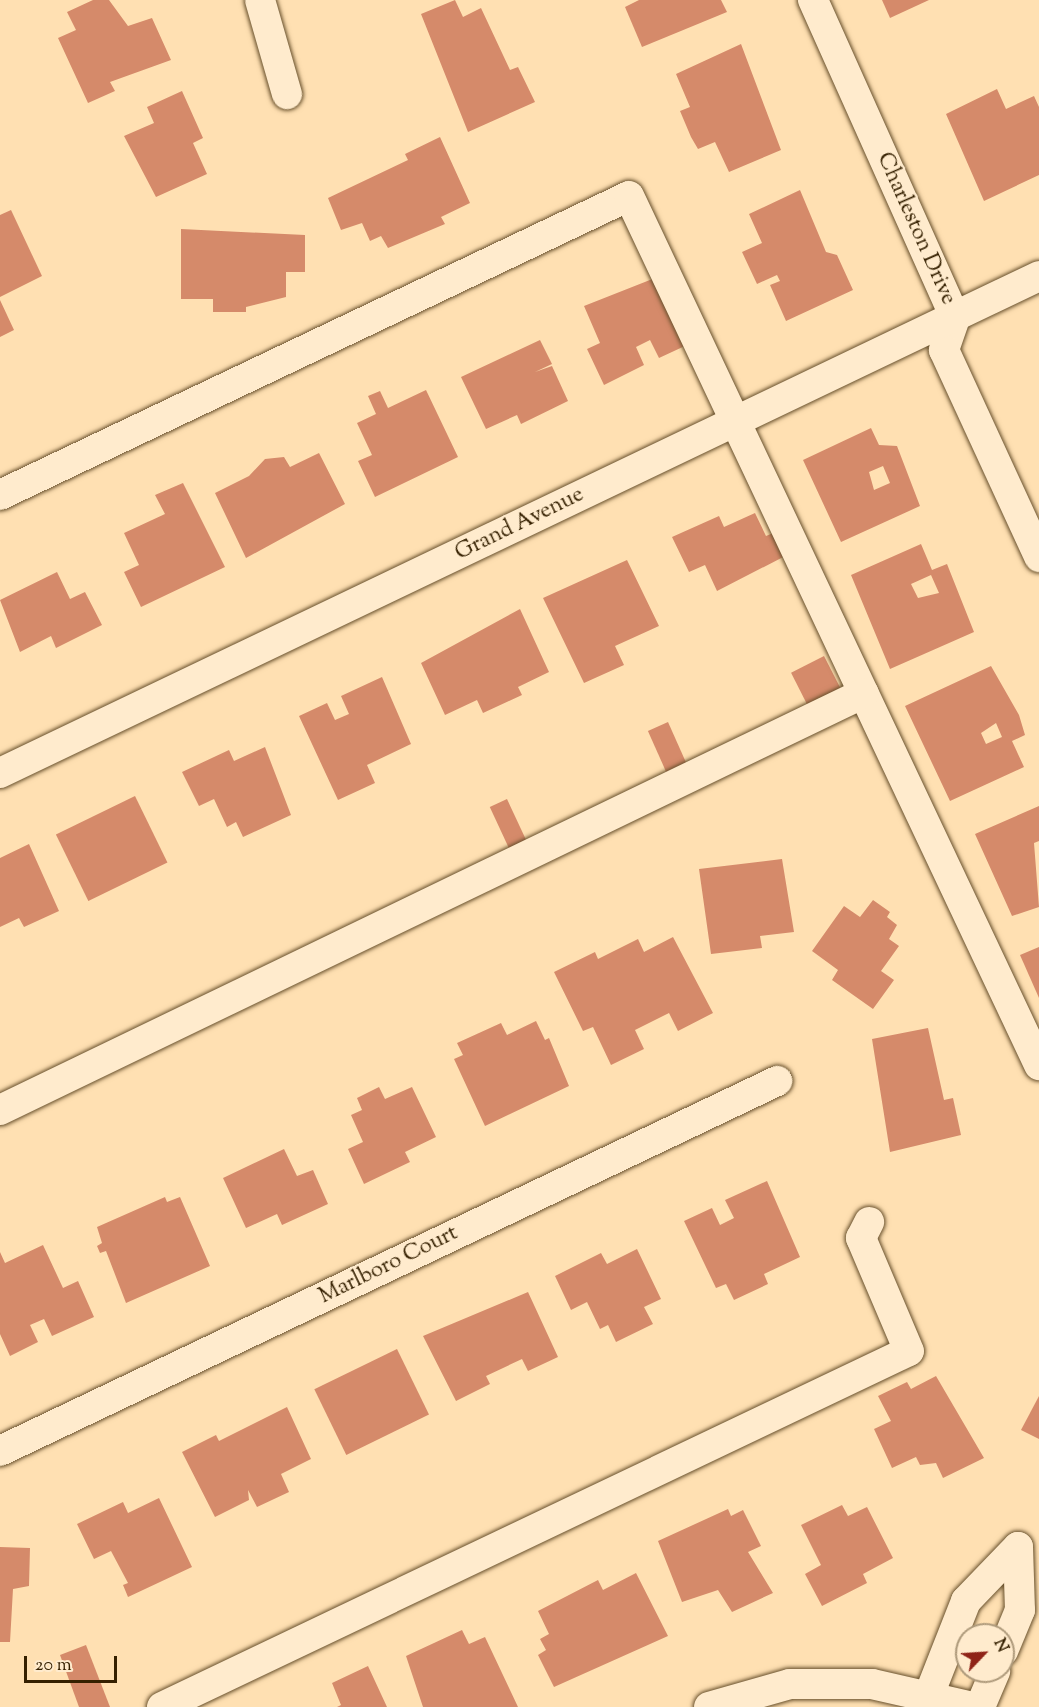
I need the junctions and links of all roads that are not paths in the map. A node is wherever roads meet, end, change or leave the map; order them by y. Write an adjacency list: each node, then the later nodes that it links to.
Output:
1 (260, 0): 3 (street)
2 (813, 0): 5 (street, Charleston Drive)
3 (287, 94)
4 (1039, 276): 5 (street, Grand Avenue)
5 (955, 318): 6 (street, Grand Avenue); 8 (street, Charleston Drive)
6 (737, 422): 7 (street); 9 (street); 10 (street, Grand Avenue)
7 (0, 495)
8 (1039, 557)
9 (864, 693): 11 (street); 13 (street)
10 (0, 773)
11 (1039, 1065)
12 (777, 1081): 15 (street, Marlboro Court)
13 (0, 1110)
14 (869, 1222): 21 (street)
15 (0, 1451)
16 (957, 1623): 17 (street)
17 (1015, 1623)
18 (955, 1629): 20 (street)
19 (990, 1683): 24 (street)
20 (929, 1695): 22 (street); 23 (street)
21 (162, 1707)
22 (709, 1707)
23 (973, 1707)
24 (980, 1707)

